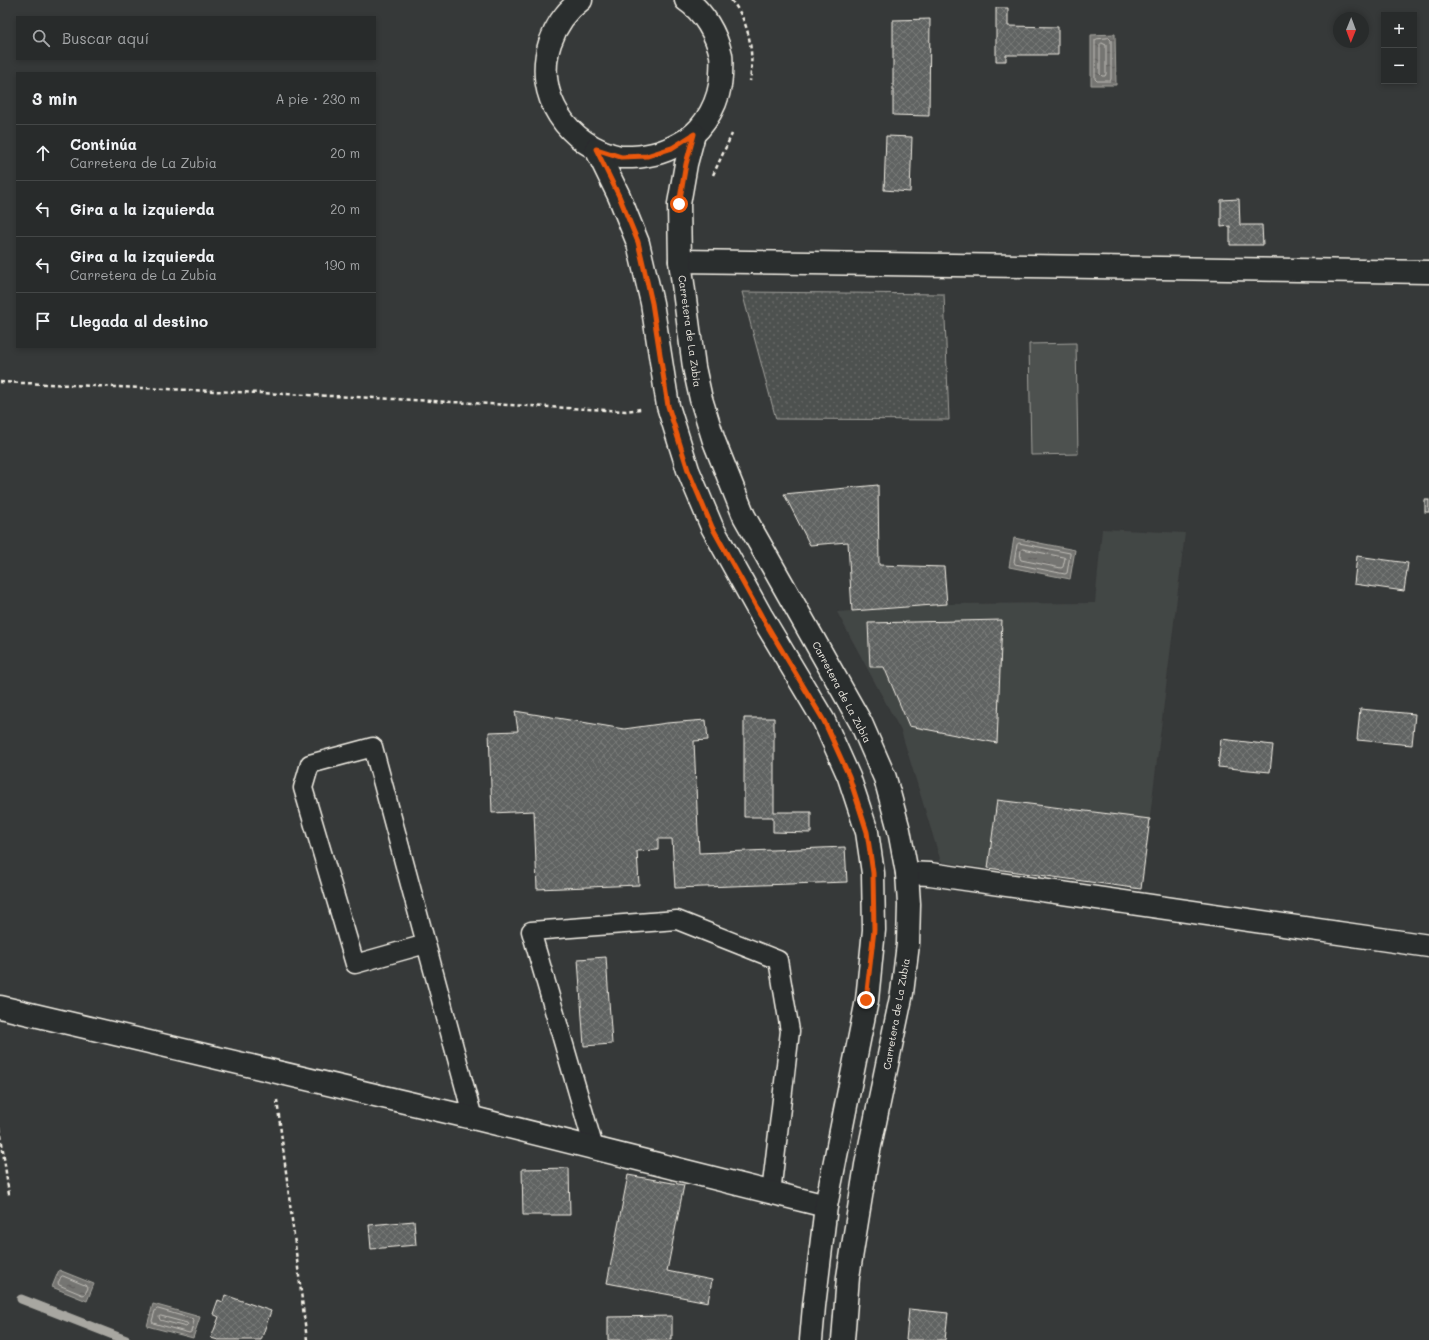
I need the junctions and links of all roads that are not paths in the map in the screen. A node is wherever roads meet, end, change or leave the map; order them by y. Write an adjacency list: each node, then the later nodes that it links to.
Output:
1 (686, 0): 3 (street)
2 (575, 2): 4 (street)
3 (694, 134): 4 (street); 5 (street, Carretera de La Zubia)
4 (596, 149): 14 (street)
5 (680, 261): 6 (street); 7 (street, Carretera de La Zubia)
6 (1429, 272)
7 (907, 873): 9 (street); 16 (street, Carretera de La Zubia)
8 (426, 944): 8 (lane); 11 (lane)
9 (1429, 946)
10 (0, 1007): 11 (street)
11 (473, 1118): 12 (street)
12 (594, 1148): 13 (street); 13 (lane)
13 (771, 1193): 14 (street)
14 (826, 1206): 15 (street)
15 (811, 1340)
16 (843, 1340)

